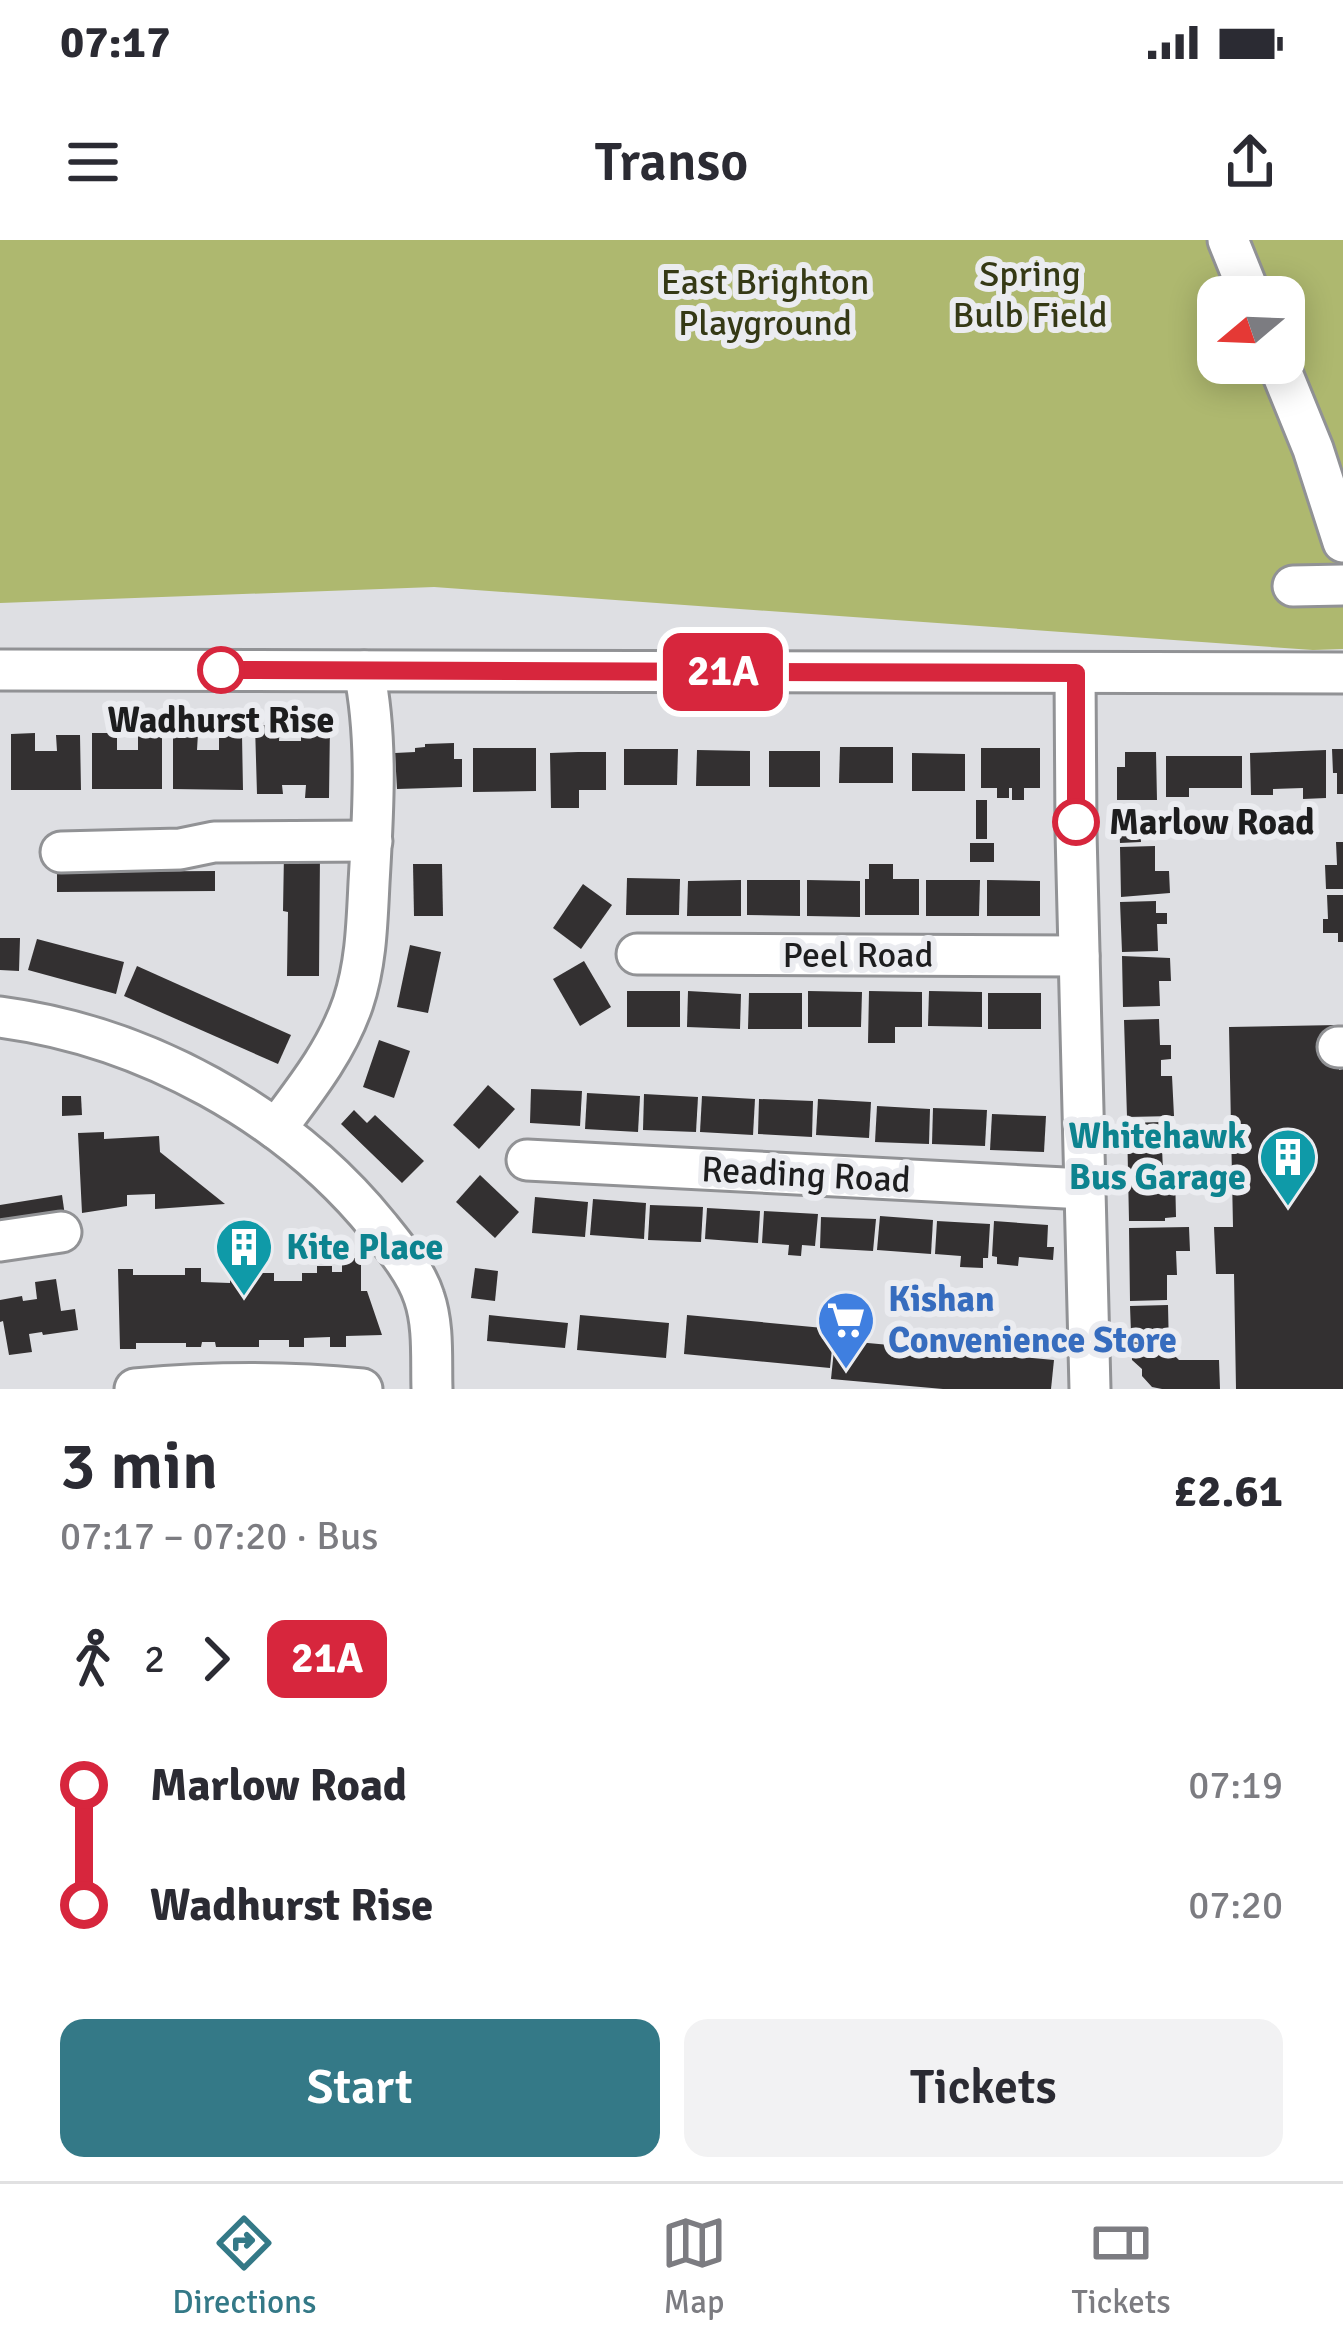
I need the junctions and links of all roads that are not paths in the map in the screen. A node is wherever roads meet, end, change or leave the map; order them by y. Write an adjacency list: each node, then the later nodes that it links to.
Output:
1 (1228, 240): 2 (street)
2 (1243, 276)
3 (1287, 384): 4 (street)
4 (1343, 542)
5 (1343, 585): 6 (street)
6 (1292, 586)
7 (0, 670): 8 (street)
8 (364, 670): 9 (street); 11 (street)
9 (1076, 673): 10 (street); 14 (street)
10 (1343, 674)
11 (372, 841): 12 (street); 16 (street)
12 (61, 851)
13 (637, 954): 14 (street, Peel Road)
14 (1079, 956): 18 (street)
15 (0, 1017): 16 (street)
16 (277, 1129): 23 (street)
17 (527, 1160): 18 (street, Reading Road)
18 (1085, 1189): 24 (street)
19 (61, 1232): 20 (street)
20 (0, 1241)
21 (135, 1389): 22 (street)
22 (362, 1389)
23 (432, 1389)
24 (1090, 1389)

